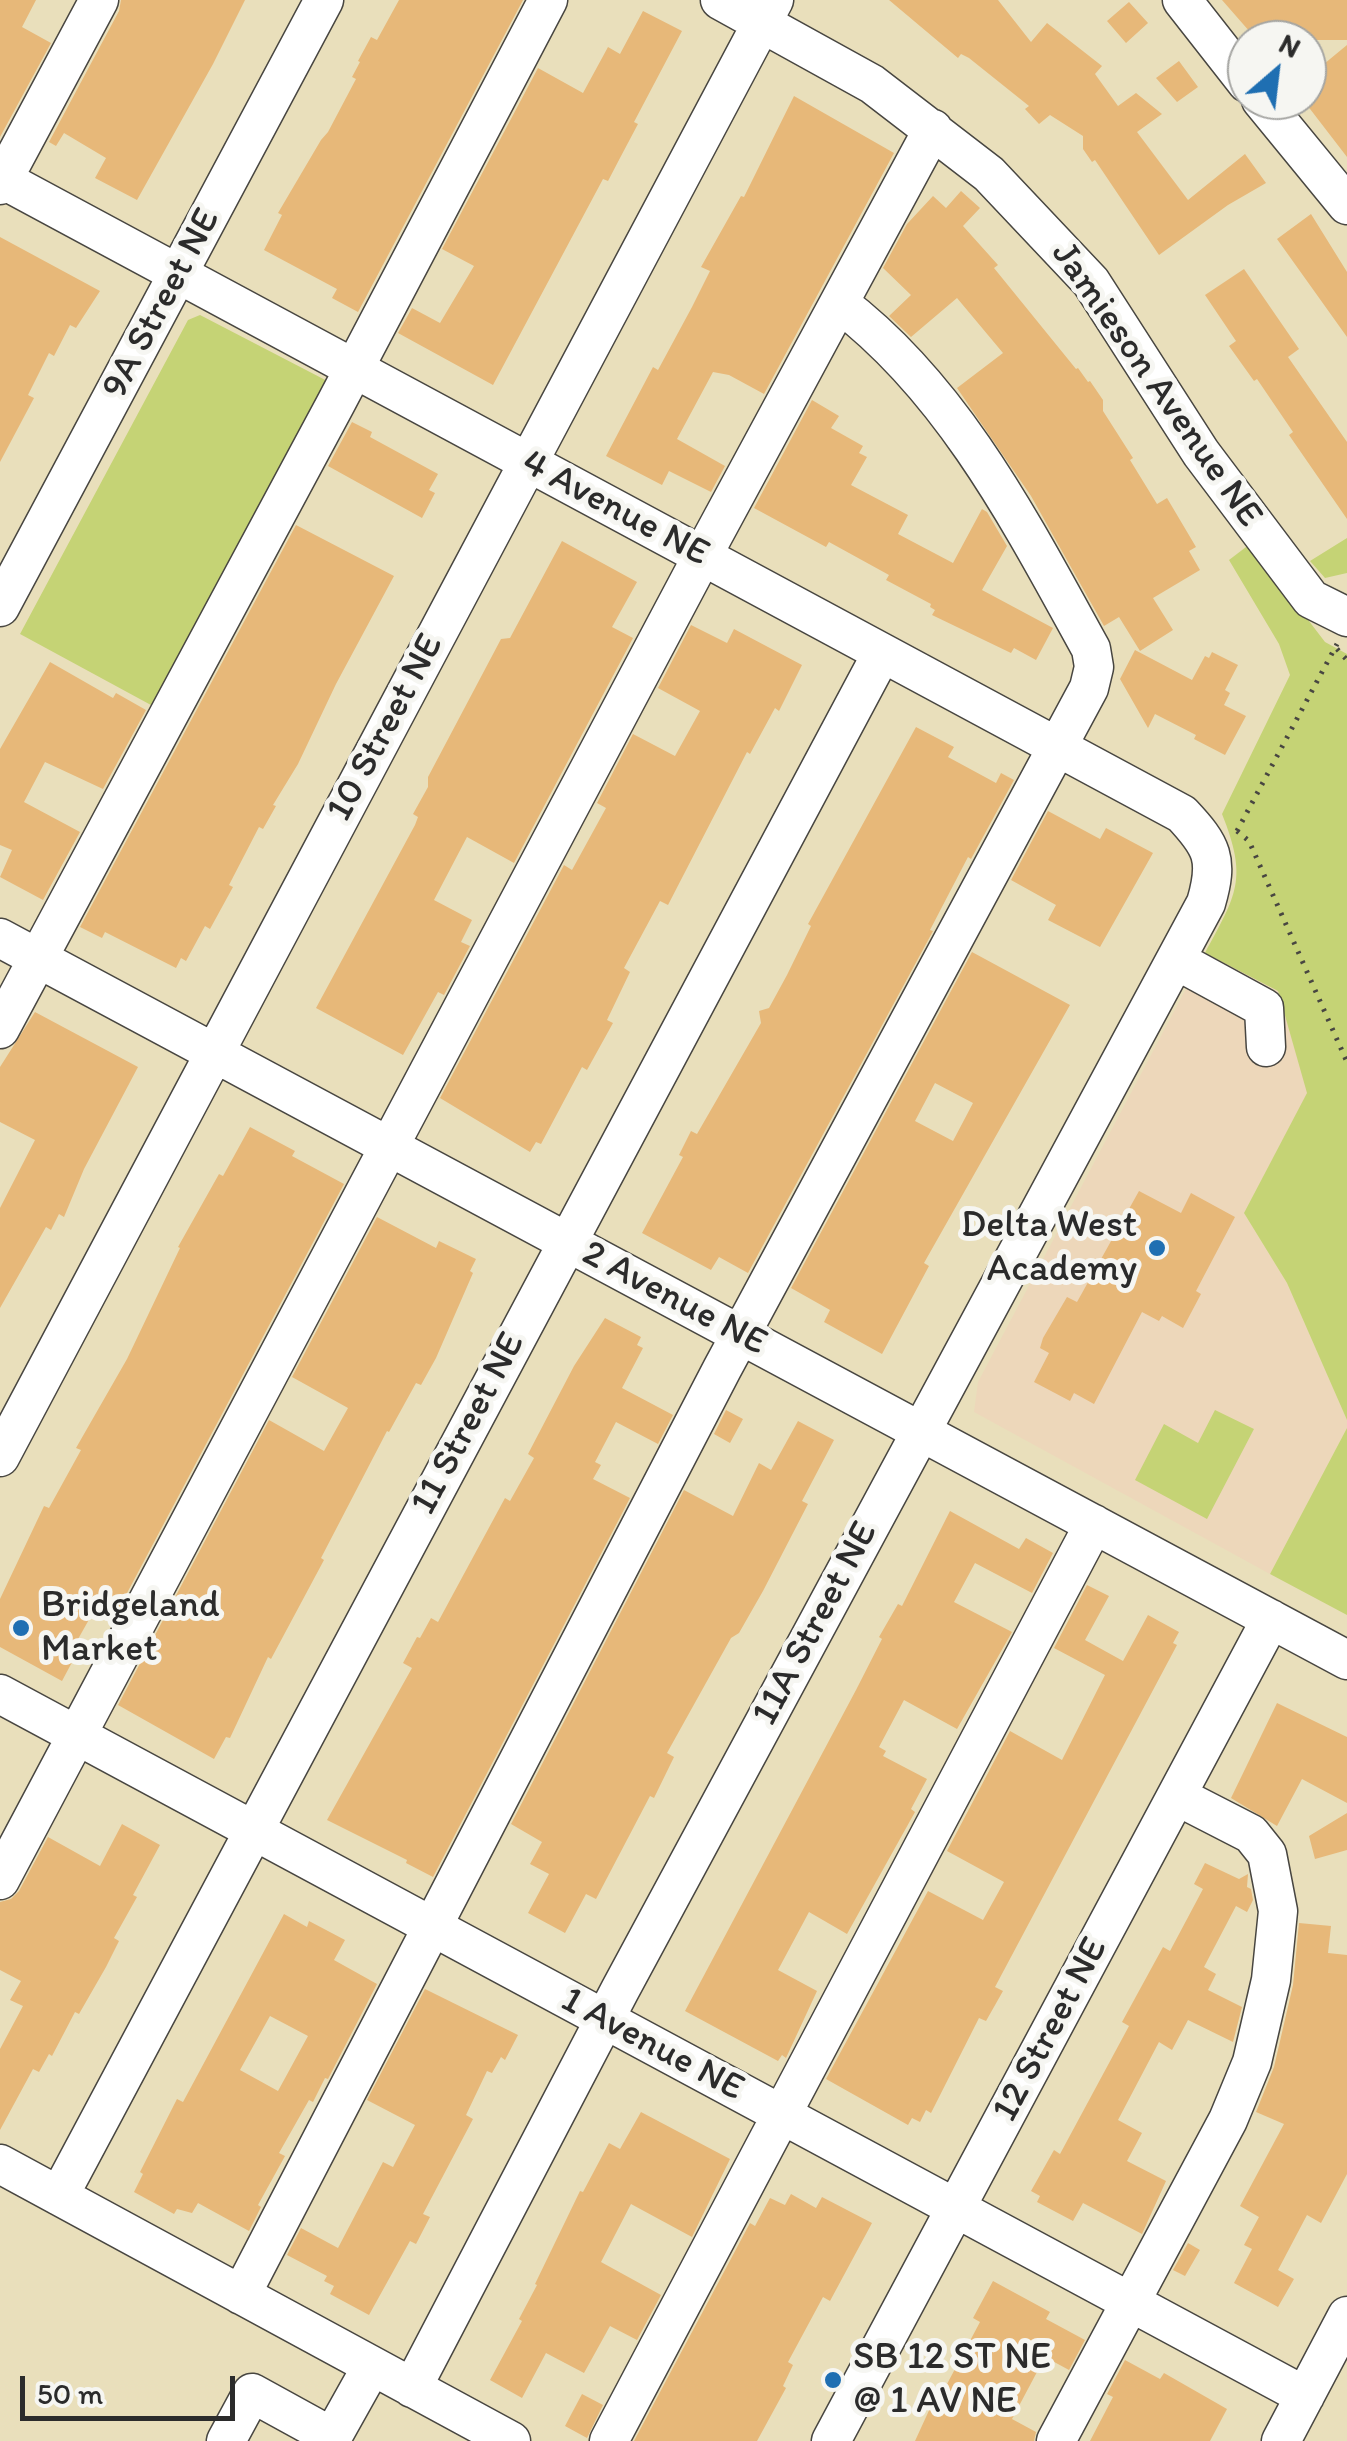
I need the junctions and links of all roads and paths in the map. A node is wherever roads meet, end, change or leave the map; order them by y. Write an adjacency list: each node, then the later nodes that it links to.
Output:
1 (100, 0): 10 (street)
2 (324, 0): 12 (street, 9A Street NE)
3 (548, 0): 14 (street)
4 (720, 0): 6 (street, Jamieson Avenue NE)
5 (1182, 0): 7 (street)
6 (768, 11): 9 (street, Jamieson Avenue NE); 15 (street, 10 Street NE)
7 (1227, 58)
8 (1277, 120): 11 (street)
9 (933, 129): 13 (street); 18 (street, Jamieson Avenue NE)
10 (1, 181): 12 (street, 4 Avenue NE)
11 (1347, 205)
12 (178, 274): 14 (street, 4 Avenue NE); 17 (street, 9A Street NE)
13 (839, 303): 16 (street); 21 (street)
14 (354, 369): 15 (street, 4 Avenue NE); 24 (street)
15 (527, 462): 16 (street, 4 Avenue NE); 28 (street, 10 Street NE)
16 (703, 555): 19 (street, 4 Avenue NE); 30 (street)
17 (0, 607)
18 (1341, 634): 20 (path); 22 (path)
19 (882, 653): 21 (street, 4 Avenue NE); 31 (street, 11 Street NE)
20 (1347, 660)
21 (1056, 746): 22 (street, 4 Avenue NE); 32 (street)
22 (1224, 845): 25 (street, 11A Street NE); 29 (path)
23 (0, 938): 24 (street, 2 Avenue NE)
24 (38, 958): 26 (street); 28 (street, 2 Avenue NE)
25 (1176, 960): 27 (street); 33 (street, 11A Street NE)
26 (0, 1029)
27 (1266, 1046)
28 (214, 1052): 30 (street, 2 Avenue NE); 34 (street, 10 Street NE)
29 (1347, 1062)
30 (390, 1147): 31 (street, 2 Avenue NE); 39 (street)
31 (566, 1240): 32 (street, 2 Avenue NE); 41 (street, 11 Street NE)
32 (740, 1335): 33 (street, 2 Avenue NE); 43 (street)
33 (920, 1431): 35 (street, 2 Avenue NE); 44 (street, 11A Street NE)
34 (0, 1456)
35 (1094, 1524): 36 (street, 2 Avenue NE); 45 (street)
36 (1270, 1619): 37 (street, 2 Avenue NE); 40 (street, 12 Street NE)
37 (1347, 1660)
38 (0, 1694): 39 (street, 1 Avenue NE)
39 (78, 1735): 41 (street, 1 Avenue NE); 42 (street)
40 (1177, 1796): 48 (street, 12 Street NE); 50 (street)
41 (254, 1832): 43 (street, 1 Avenue NE); 47 (street, 11 Street NE)
42 (0, 1880)
43 (430, 1926): 44 (street, 1 Avenue NE); 49 (street)
44 (605, 2020): 45 (street, 1 Avenue NE); 53 (street, 11A Street NE)
45 (782, 2114): 48 (street, 1 Avenue NE); 58 (street)
46 (0, 2164): 47 (street)
47 (59, 2196): 49 (street)
48 (957, 2208): 50 (street, 1 Avenue NE); 59 (street, 12 Street NE)
49 (241, 2295): 52 (street)
50 (1132, 2301): 54 (street, 1 Avenue NE); 60 (street)
51 (1347, 2316): 54 (street)
52 (372, 2366): 53 (street); 55 (street)
53 (412, 2388): 57 (street)
54 (1305, 2396): 61 (street)
55 (331, 2439): 56 (street)
56 (226, 2441)
57 (511, 2441)
58 (608, 2441)
59 (831, 2441)
60 (1056, 2441)
61 (1280, 2441)

